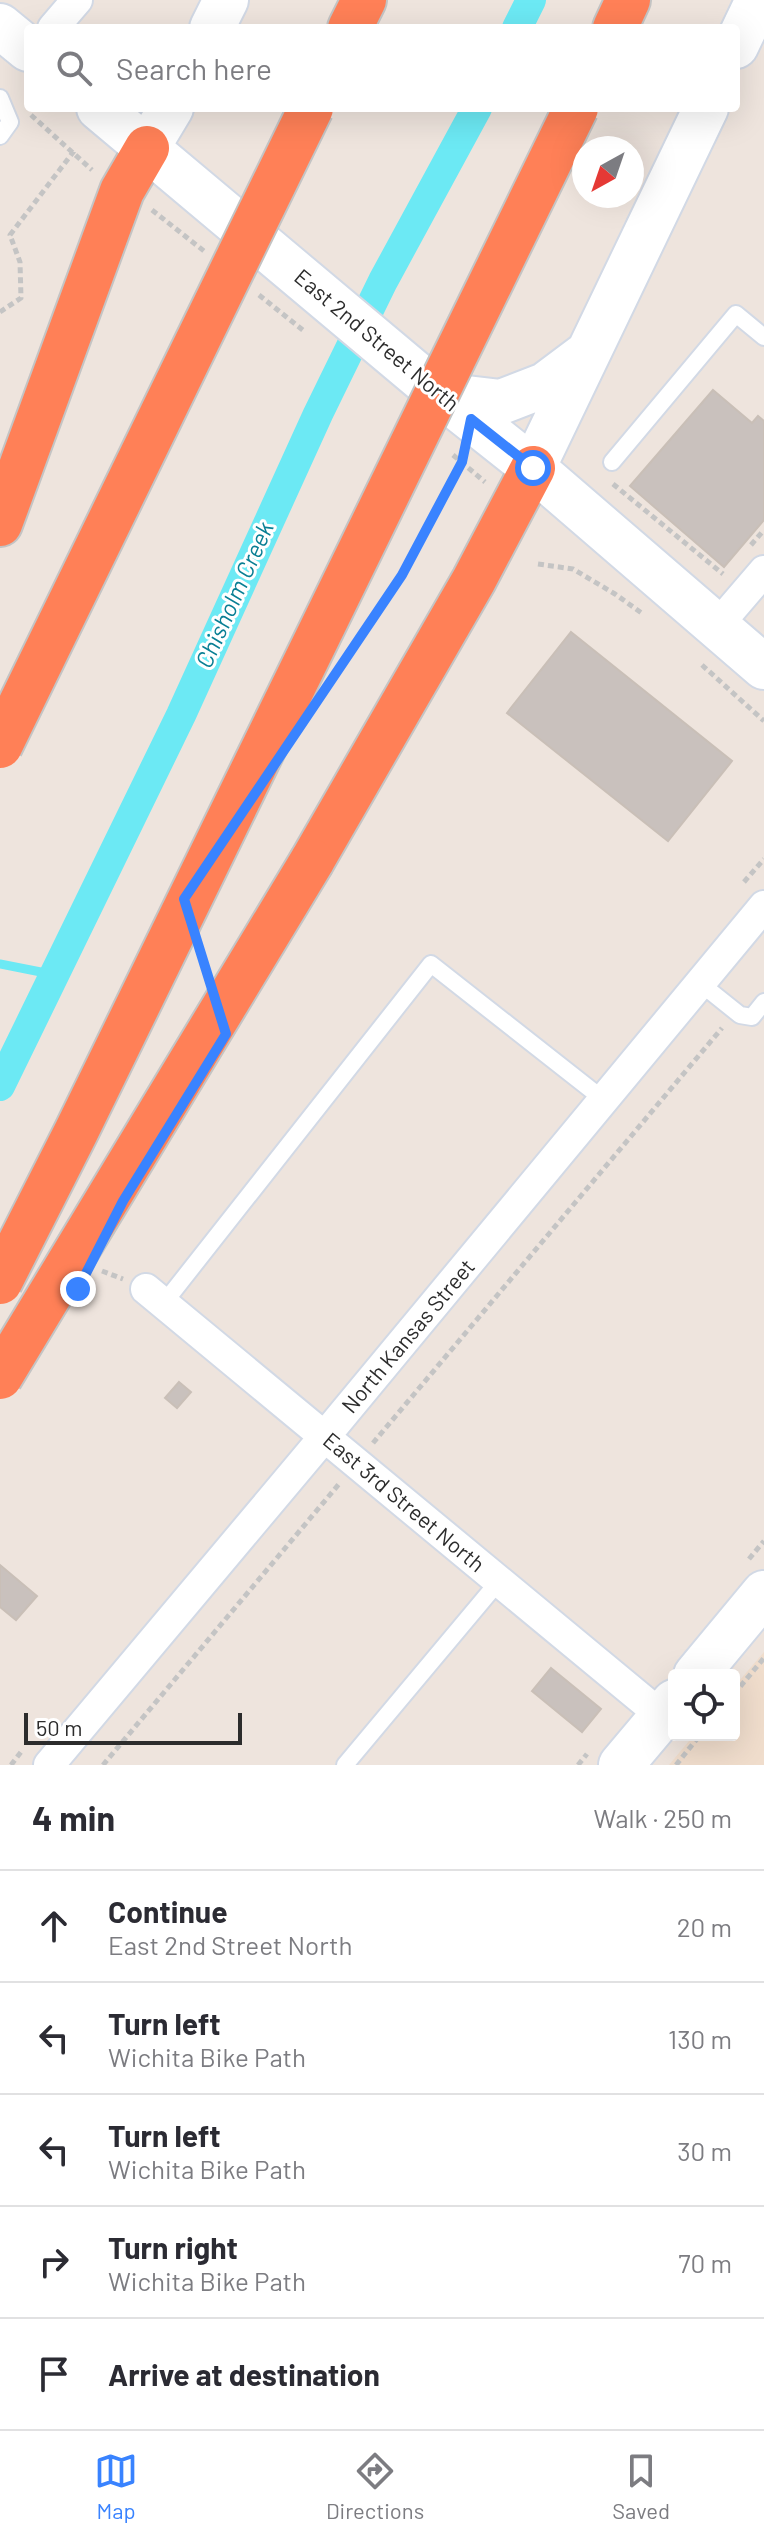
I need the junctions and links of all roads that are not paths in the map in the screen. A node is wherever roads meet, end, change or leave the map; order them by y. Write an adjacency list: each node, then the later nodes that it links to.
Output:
1 (77, 0): 6 (street)
2 (226, 0): 7 (street)
3 (364, 0): 8 (highway)
4 (628, 0): 9 (highway)
5 (758, 0): 11 (street)
6 (56, 24)
7 (214, 24)
8 (352, 24)
9 (617, 24)
10 (0, 26): 12 (street)
11 (740, 38)
12 (24, 46)
13 (0, 98): 19 (lane)
14 (104, 112): 20 (street, East 2nd Street North)
15 (169, 112): 20 (street)
16 (309, 112): 30 (highway, bridge)
17 (574, 112): 35 (highway, bridge)
18 (704, 112): 22 (street)
19 (0, 136)
20 (147, 148): 23 (street, East 2nd Street North); 26 (highway)
21 (764, 337): 24 (lane)
22 (588, 353): 23 (street); 25 (street)
23 (456, 407): 25 (street, East 2nd Street North)
24 (612, 462)
25 (533, 468): 28 (street, East 2nd Street North); 37 (highway, bridge)
26 (0, 524)
27 (755, 582): 28 (street)
28 (706, 642): 29 (street, East 2nd Street North)
29 (764, 667)
30 (0, 746)
31 (764, 906): 32 (street, North Kansas Street)
32 (700, 983): 33 (lane); 34 (street, North Kansas Street)
33 (764, 1002)
34 (604, 1100): 36 (lane); 38 (street, North Kansas Street)
35 (0, 1282)
36 (155, 1296): 38 (street, East 3rd Street North)
37 (0, 1377)
38 (325, 1436): 39 (street, East 3rd Street North); 43 (street, North Kansas Street)
39 (499, 1581): 42 (street, East 3rd Street North); 44 (lane)
40 (764, 1593): 41 (street)
41 (701, 1669)
42 (668, 1709): 45 (street)
43 (49, 1765)
44 (345, 1765)
45 (621, 1765)

